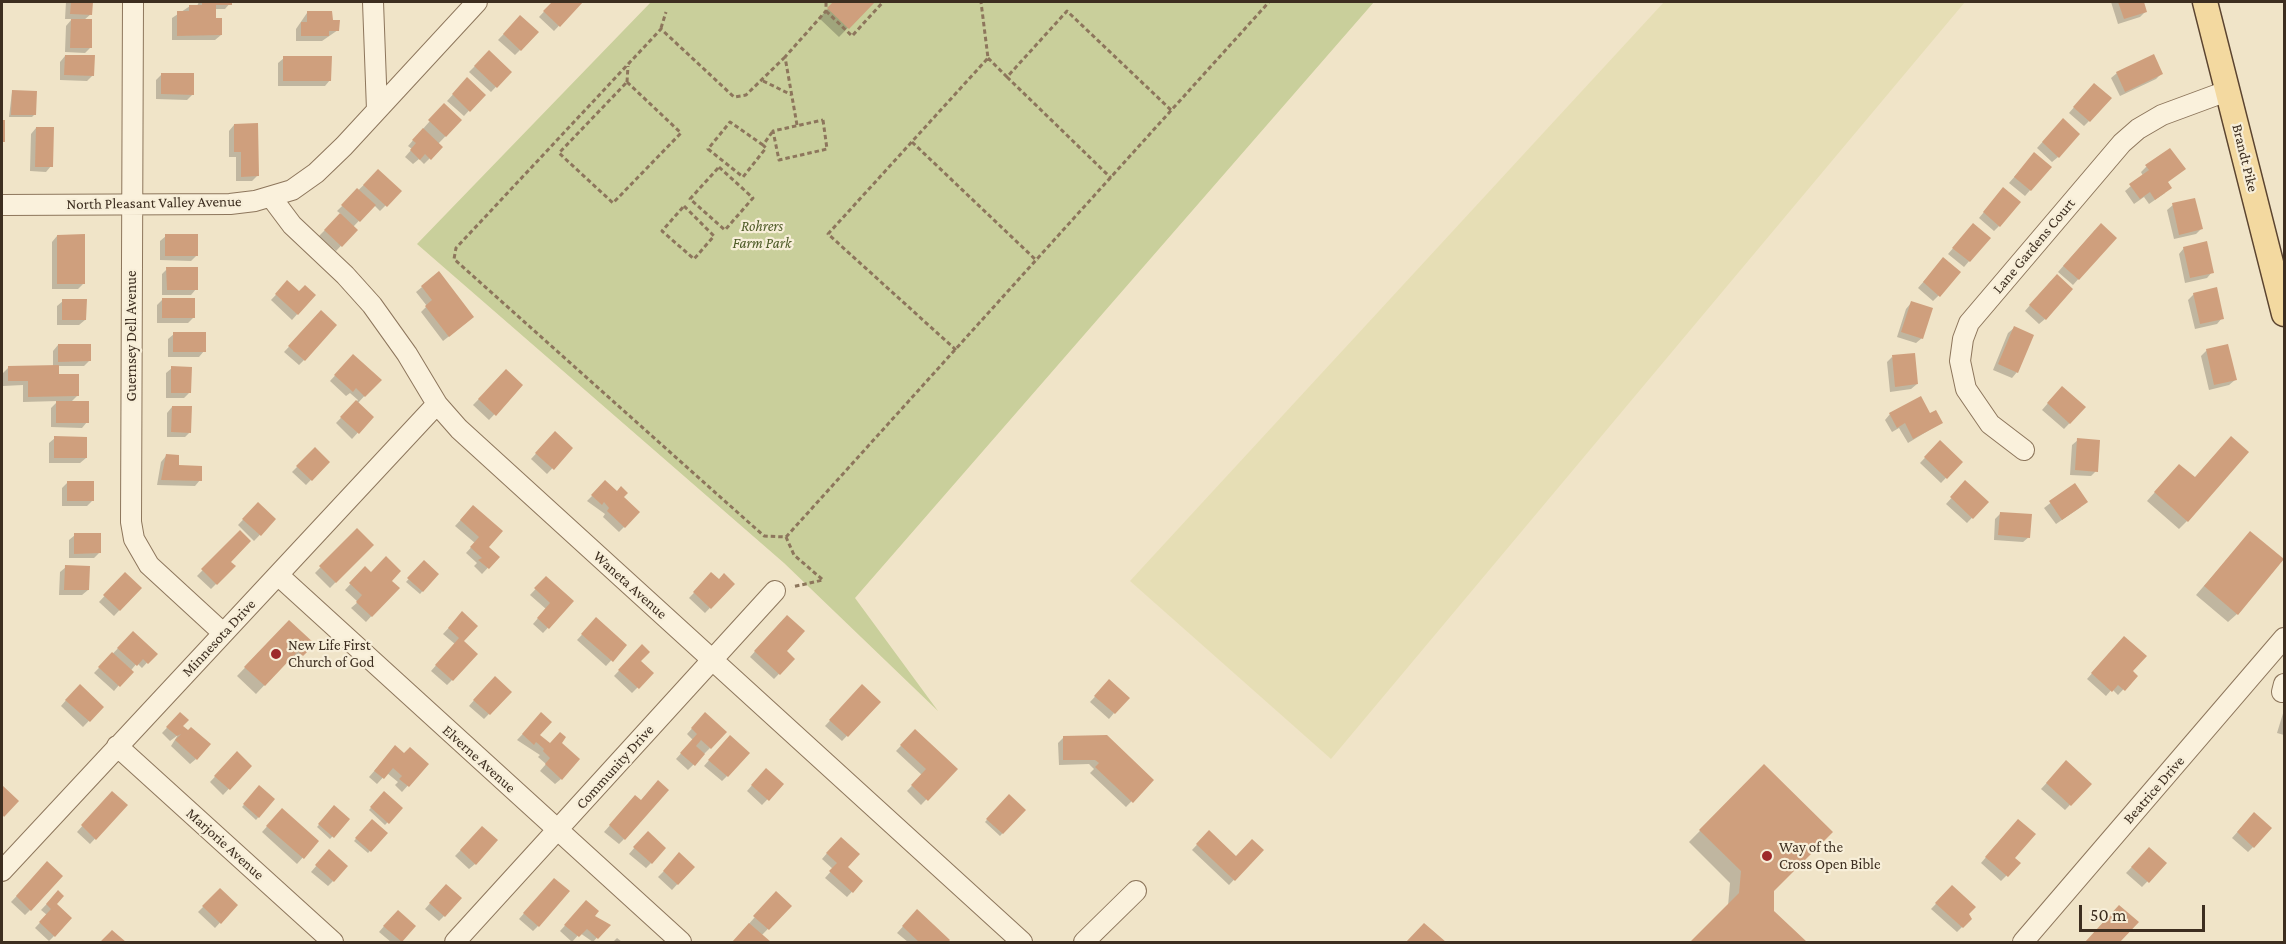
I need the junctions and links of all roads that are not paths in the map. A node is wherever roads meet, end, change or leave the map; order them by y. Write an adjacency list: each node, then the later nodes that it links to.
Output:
1 (133, 2): 9 (street, Guernsey Dell Avenue)
2 (373, 2): 6 (street)
3 (477, 2): 6 (street, North Pleasant Valley Avenue)
4 (2205, 2): 5 (main road, Brandt Pike)
5 (2227, 91): 10 (main road, Brandt Pike); 12 (street, Lane Gardens Court)
6 (377, 110): 7 (street, North Pleasant Valley Avenue)
7 (271, 197): 9 (street, North Pleasant Valley Avenue); 11 (street, Waneta Avenue)
8 (2, 205): 9 (street, North Pleasant Valley Avenue)
9 (132, 205): 15 (street, Guernsey Dell Avenue)
10 (2284, 314)
11 (437, 404): 13 (street, Minnesota Drive); 17 (street, Waneta Avenue)
12 (2024, 450)
13 (278, 575): 15 (street, Minnesota Drive); 22 (street, Elverne Avenue)
14 (775, 591): 17 (street, Community Drive)
15 (223, 633): 21 (street, Minnesota Drive)
16 (2284, 638): 18 (street, Beatrice Drive)
17 (712, 660): 22 (street, Community Drive); 28 (street, Waneta Avenue)
18 (2276, 662): 30 (street, Beatrice Drive)
19 (2284, 684): 20 (street)
20 (2284, 692)
21 (117, 746): 23 (street, Minnesota Drive); 25 (street, Marjorie Avenue)
22 (557, 830): 26 (street, Community Drive); 27 (street, Elverne Avenue)
23 (2, 871)
24 (1136, 891): 29 (street)
25 (333, 942)
26 (455, 942)
27 (681, 942)
28 (1022, 942)
29 (1084, 942)
30 (2023, 942)

